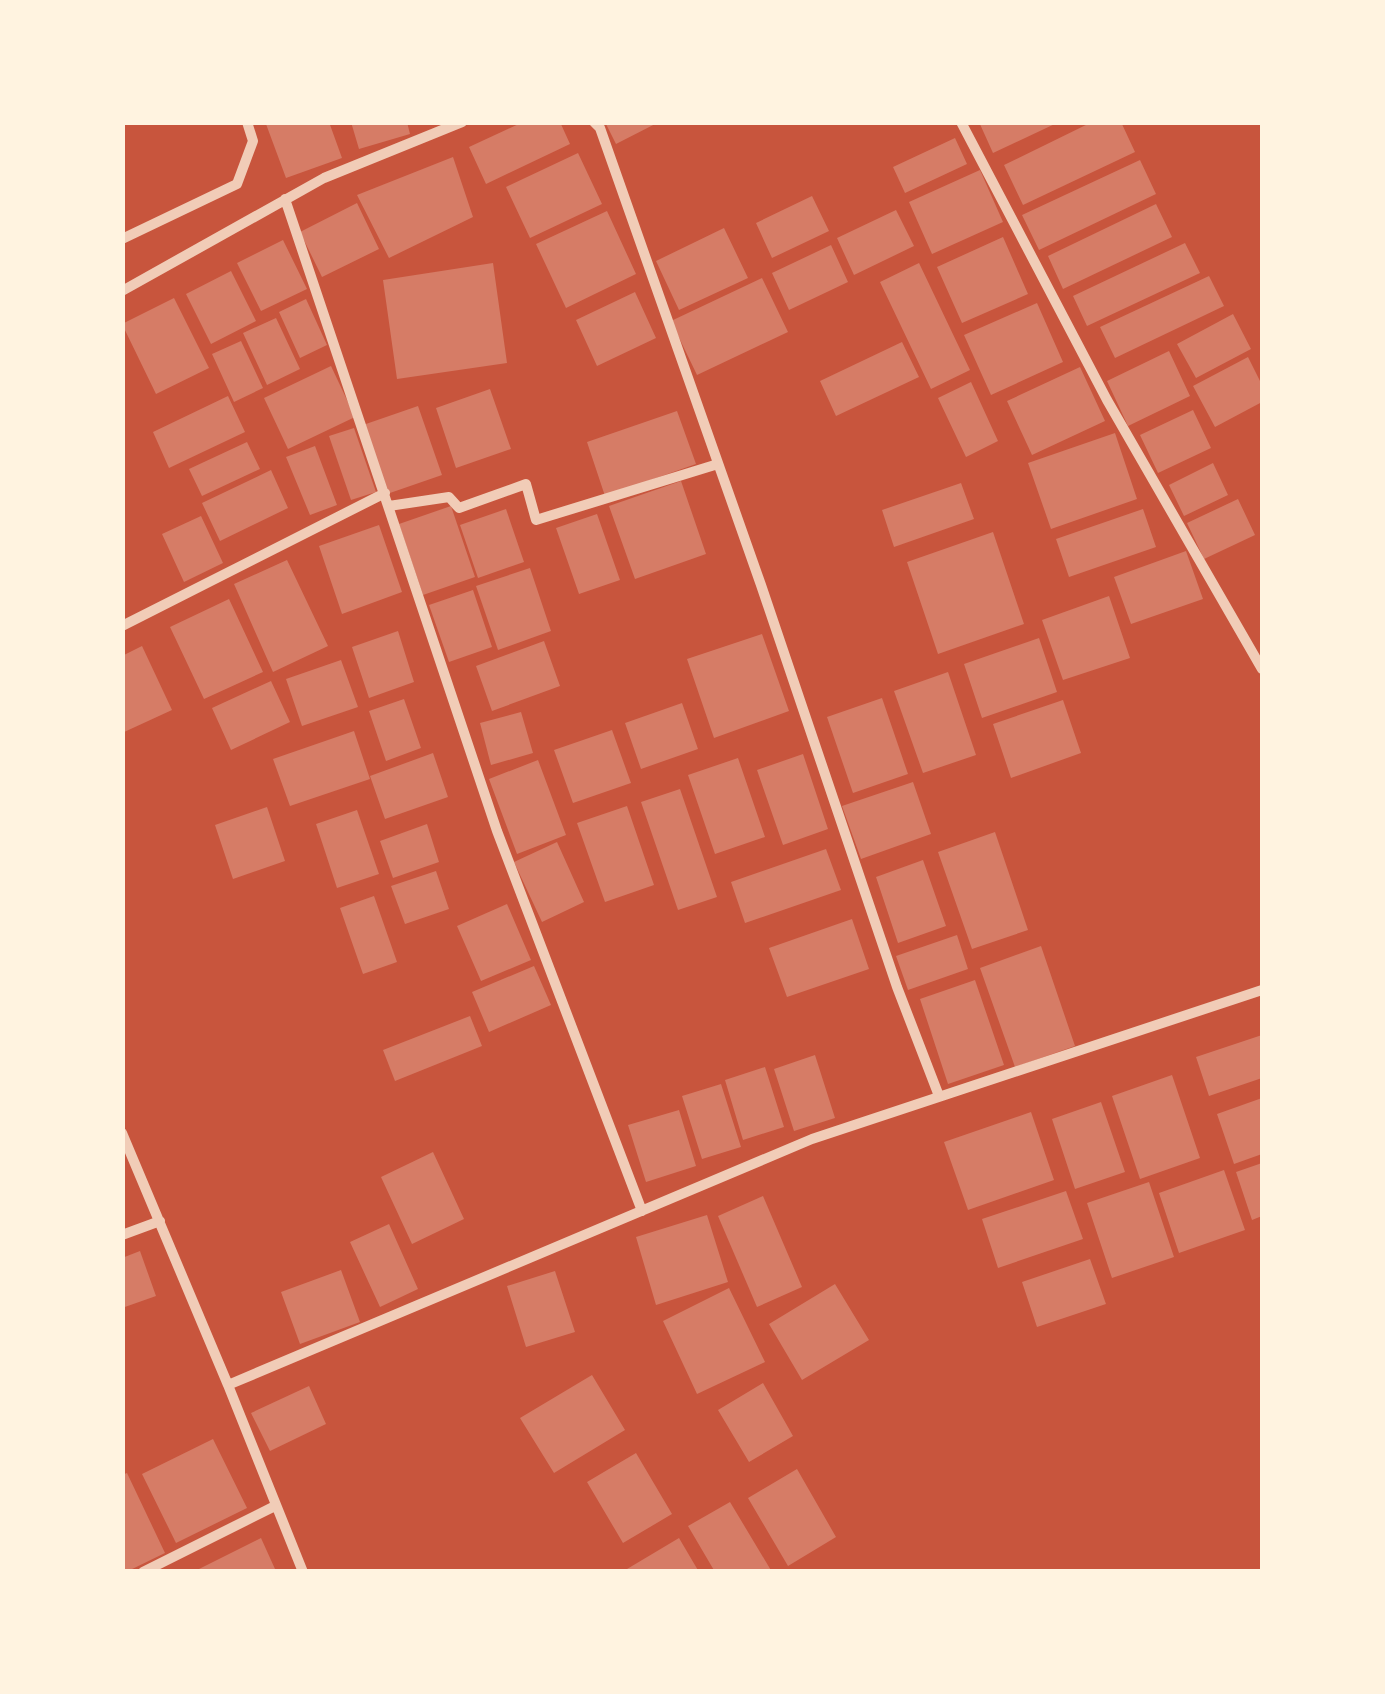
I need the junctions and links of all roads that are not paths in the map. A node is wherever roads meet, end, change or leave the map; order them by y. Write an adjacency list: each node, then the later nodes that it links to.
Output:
1 (246, 122): 6 (street)
2 (462, 122): 5 (street)
3 (594, 122): 8 (street)
4 (961, 122): 12 (street)
5 (284, 200): 7 (street); 9 (street)
6 (122, 240)
7 (122, 291)
8 (718, 464): 10 (street); 14 (street)
9 (385, 494): 10 (street); 11 (street)
10 (389, 506): 16 (street)
11 (122, 626)
12 (1262, 668)
13 (1262, 990): 14 (street)
14 (939, 1096): 16 (street)
15 (122, 1133): 17 (street)
16 (642, 1211): 19 (street)
17 (160, 1221): 18 (street); 19 (street)
18 (122, 1235)
19 (228, 1386): 20 (street)
20 (275, 1506): 21 (street); 22 (street)
21 (143, 1572)
22 (302, 1572)

